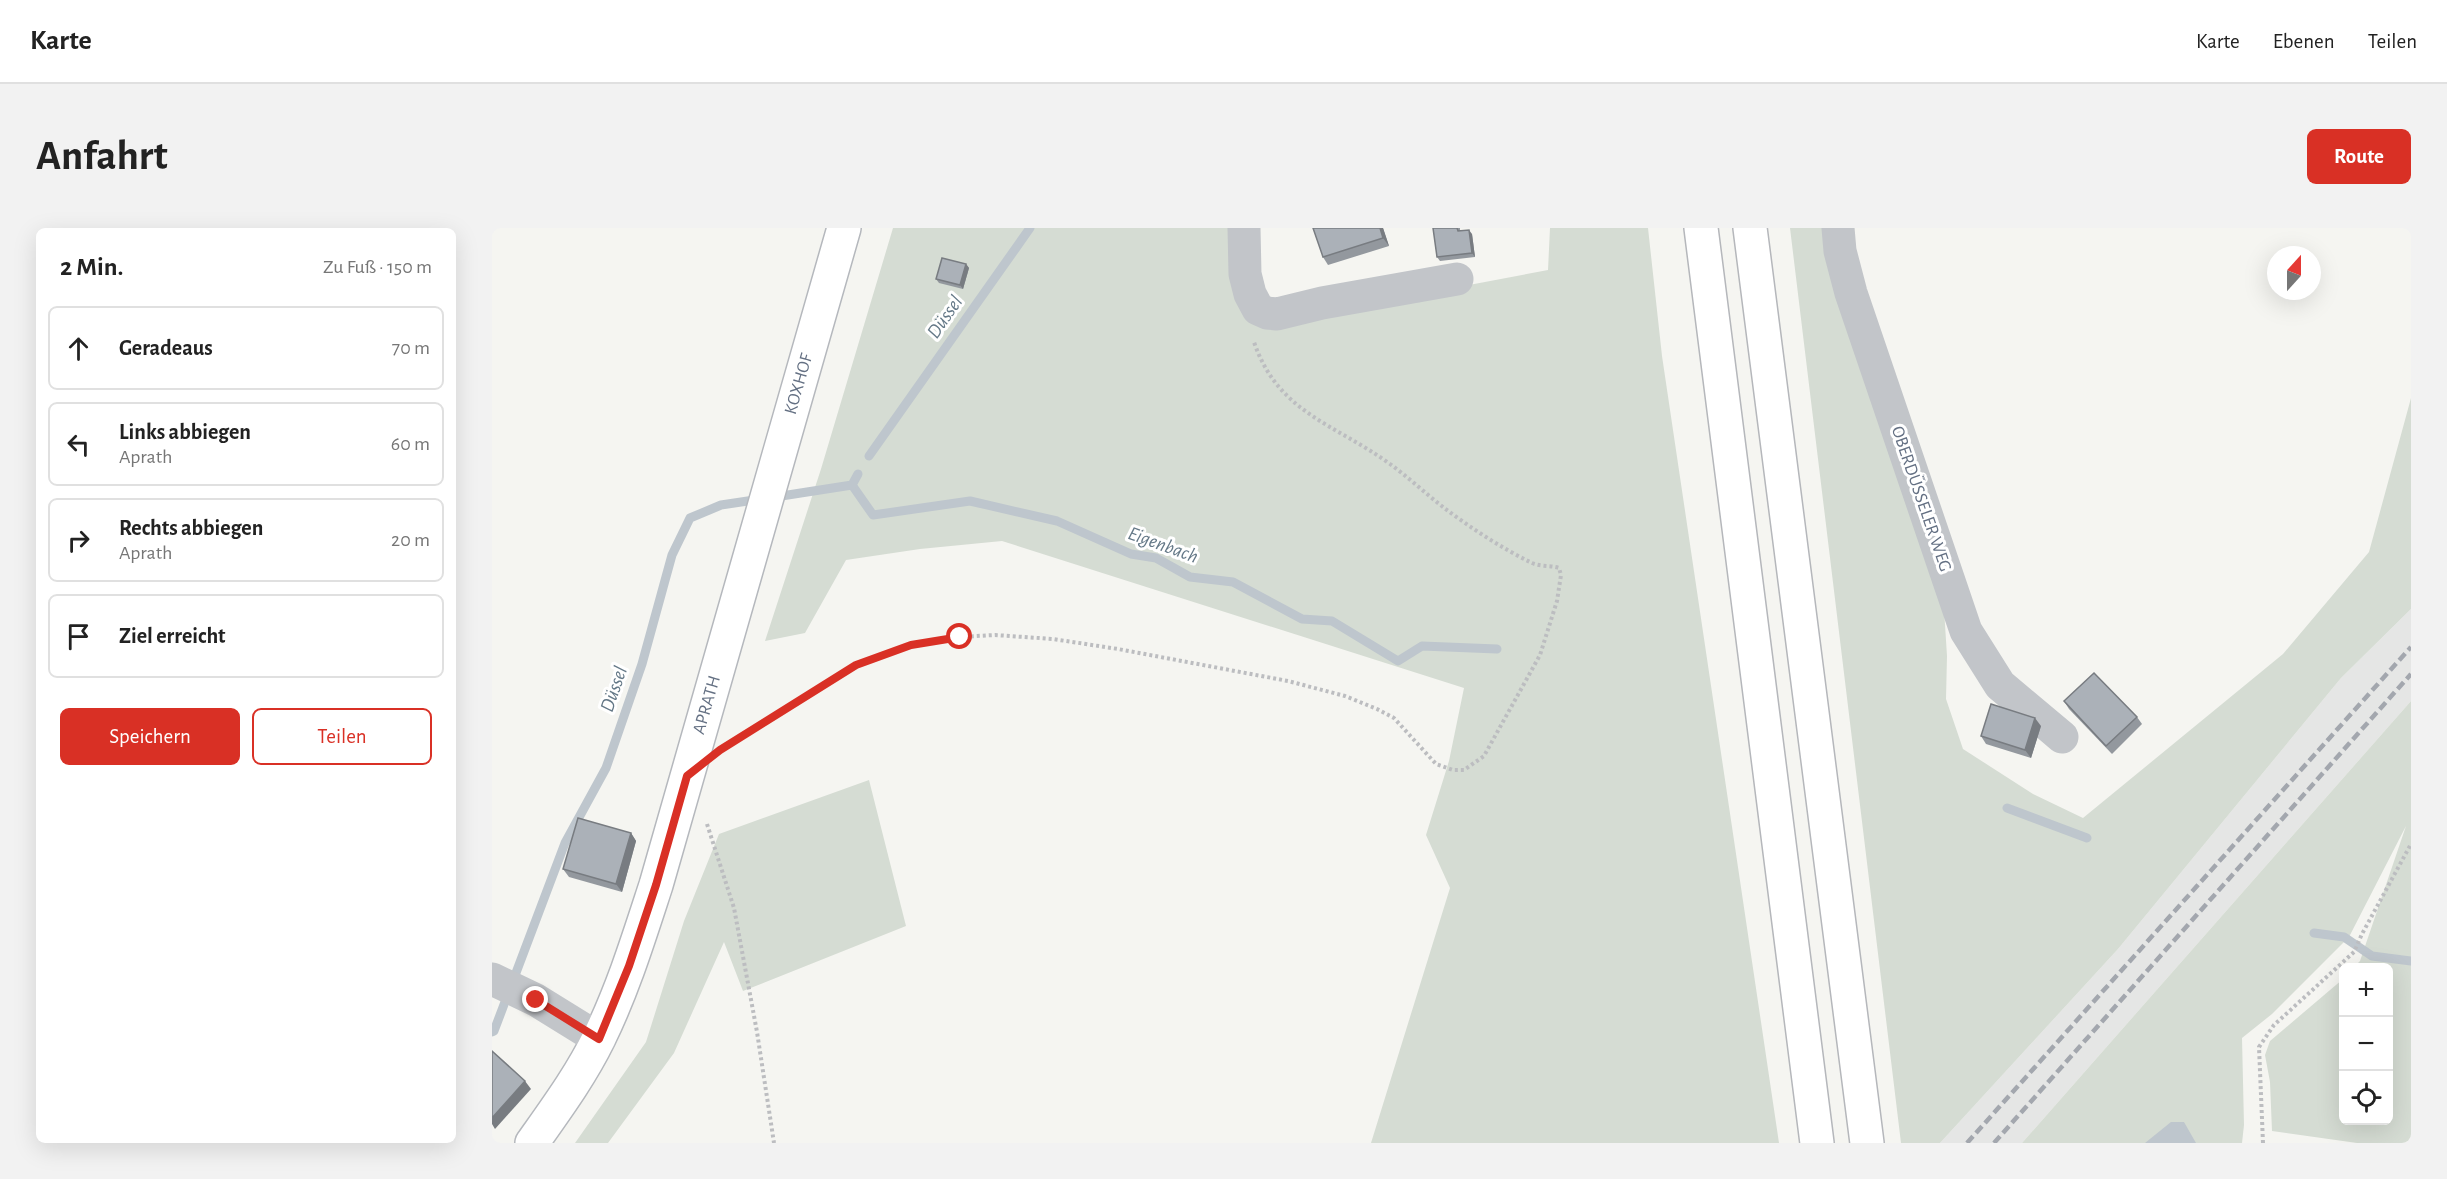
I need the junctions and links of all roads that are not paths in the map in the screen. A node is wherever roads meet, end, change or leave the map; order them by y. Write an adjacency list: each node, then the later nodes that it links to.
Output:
1 (844, 228): 7 (main road, KOXHOF)
2 (1244, 228): 6 (street)
3 (1701, 228): 12 (main road)
4 (1750, 228): 13 (main road)
5 (1838, 228): 8 (street, OBERDÜSSELER WEG)
6 (1457, 279)
7 (753, 540): 10 (main road, APRATH)
8 (2062, 737)
9 (492, 979): 10 (street)
10 (599, 1039): 11 (main road, APRATH)
11 (532, 1143)
12 (1817, 1143)
13 (1867, 1143)

